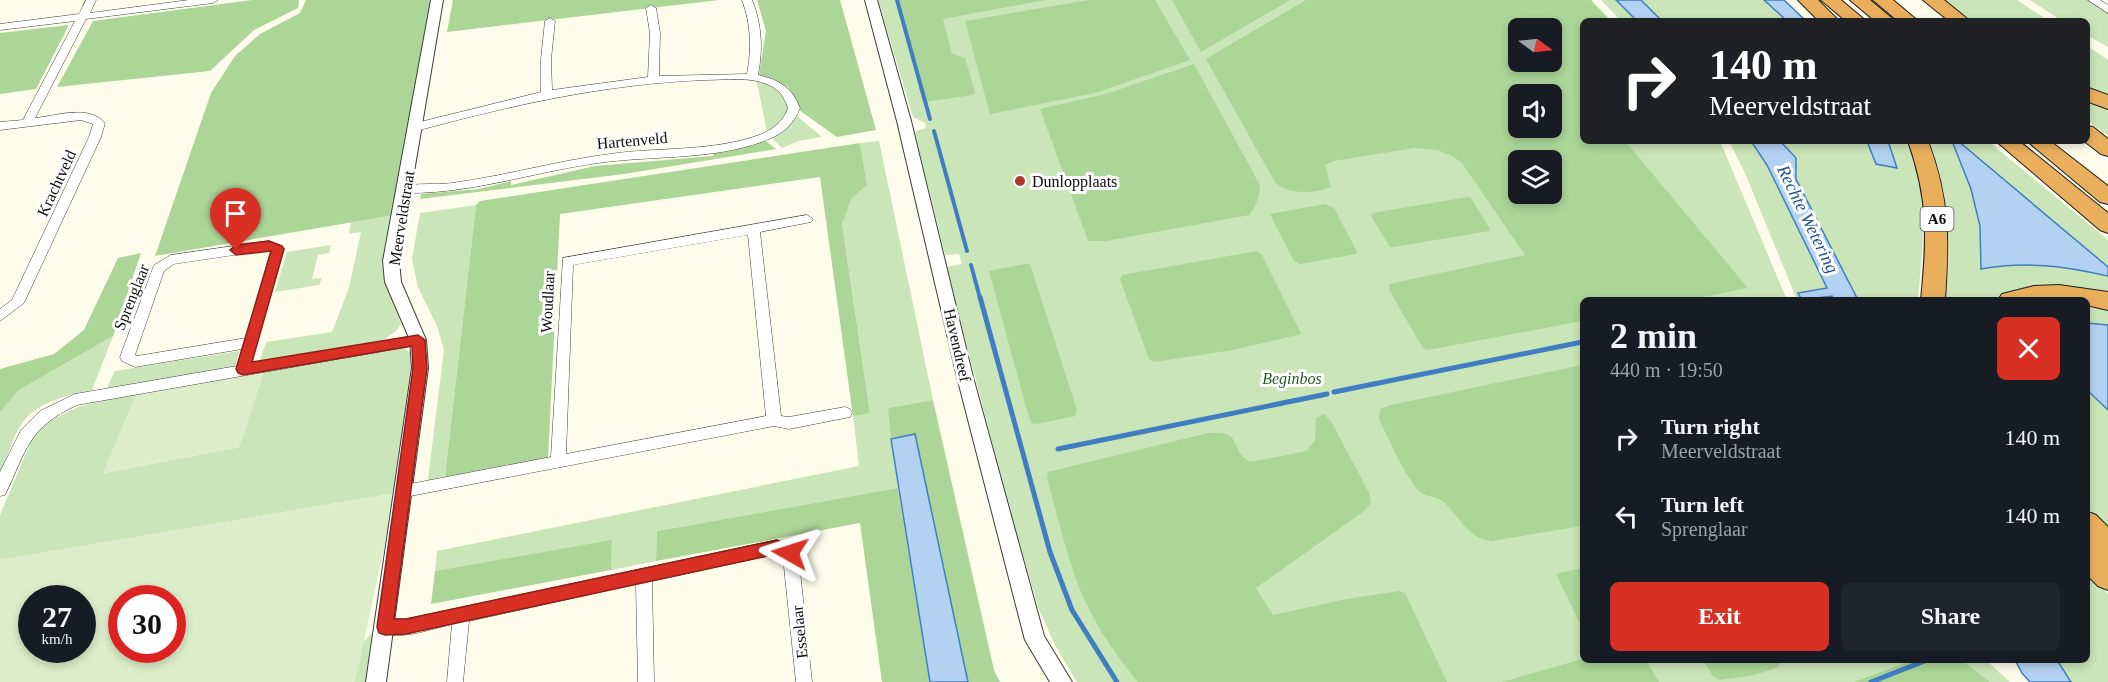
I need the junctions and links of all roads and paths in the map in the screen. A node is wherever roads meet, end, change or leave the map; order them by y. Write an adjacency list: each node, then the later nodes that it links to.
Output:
1 (91, 0): 16 (street)
2 (213, 0): 16 (street)
3 (438, 0): 33 (street, Meerveldstraat)
4 (747, 0): 26 (street)
5 (871, 0): 71 (street, Havendreef)
6 (1807, 0): 17 (highway)
7 (1830, 0): 18 (highway)
8 (1839, 0): 19 (highway)
9 (1859, 0): 20 (highway)
10 (1882, 0): 21 (highway)
11 (1914, 0): 22 (highway)
12 (1932, 0): 23 (highway)
13 (2093, 0): 15 (street)
14 (651, 8): 27 (street)
15 (2108, 9)
16 (82, 17): 25 (street); 31 (street)
17 (1827, 18)
18 (1853, 18)
19 (1860, 18)
20 (1882, 18)
21 (1905, 18)
22 (1937, 18)
23 (1957, 18)
24 (550, 21): 28 (street)
25 (0, 27)
26 (752, 77): 27 (street, Hartenveld); 41 (street, Hartenveld)
27 (652, 79): 28 (street, Hartenveld)
28 (547, 93): 33 (street, Hartenveld)
29 (2090, 95): 30 (highway)
30 (2108, 103)
31 (27, 122): 32 (street, Krachtveld); 51 (street, Krachtveld)
32 (0, 126)
33 (416, 127): 41 (street, Meerveldstraat)
34 (2090, 135): 39 (highway)
35 (1919, 144): 46 (highway, A6)
36 (2010, 144): 44 (highway)
37 (2041, 144): 42 (highway)
38 (2068, 144): 40 (highway)
39 (2108, 148)
40 (2108, 175)
41 (405, 189): 52 (street, Meerveldstraat)
42 (2108, 197)
43 (807, 219): 45 (street, Woudlaar)
44 (2108, 225)
45 (754, 230): 56 (street); 57 (street, Woudlaar)
46 (1933, 297)
47 (2026, 297): 48 (highway)
48 (2086, 297)
49 (2090, 298): 50 (highway)
50 (2108, 301)
51 (0, 316)
52 (418, 340): 54 (street); 59 (street, Meerveldstraat)
53 (251, 342): 53 (street, Sprenglaar); 54 (street, Sprenglaar)
54 (243, 369): 58 (street)
55 (845, 413): 56 (street)
56 (774, 420): 57 (street)
57 (558, 462): 59 (street)
58 (0, 490)
59 (405, 491): 66 (street, Meerveldstraat)
60 (2090, 527): 61 (highway)
61 (2108, 546)
62 (2090, 558): 64 (highway)
63 (644, 576): 65 (street, Esselaar); 69 (street); 70 (street, Esselaar)
64 (2108, 577)
65 (461, 615): 66 (street, Esselaar); 68 (street)
66 (385, 627): 67 (street, Meerveldstraat)
67 (376, 682)
68 (455, 682)
69 (646, 682)
70 (802, 682)
71 (1062, 682)

